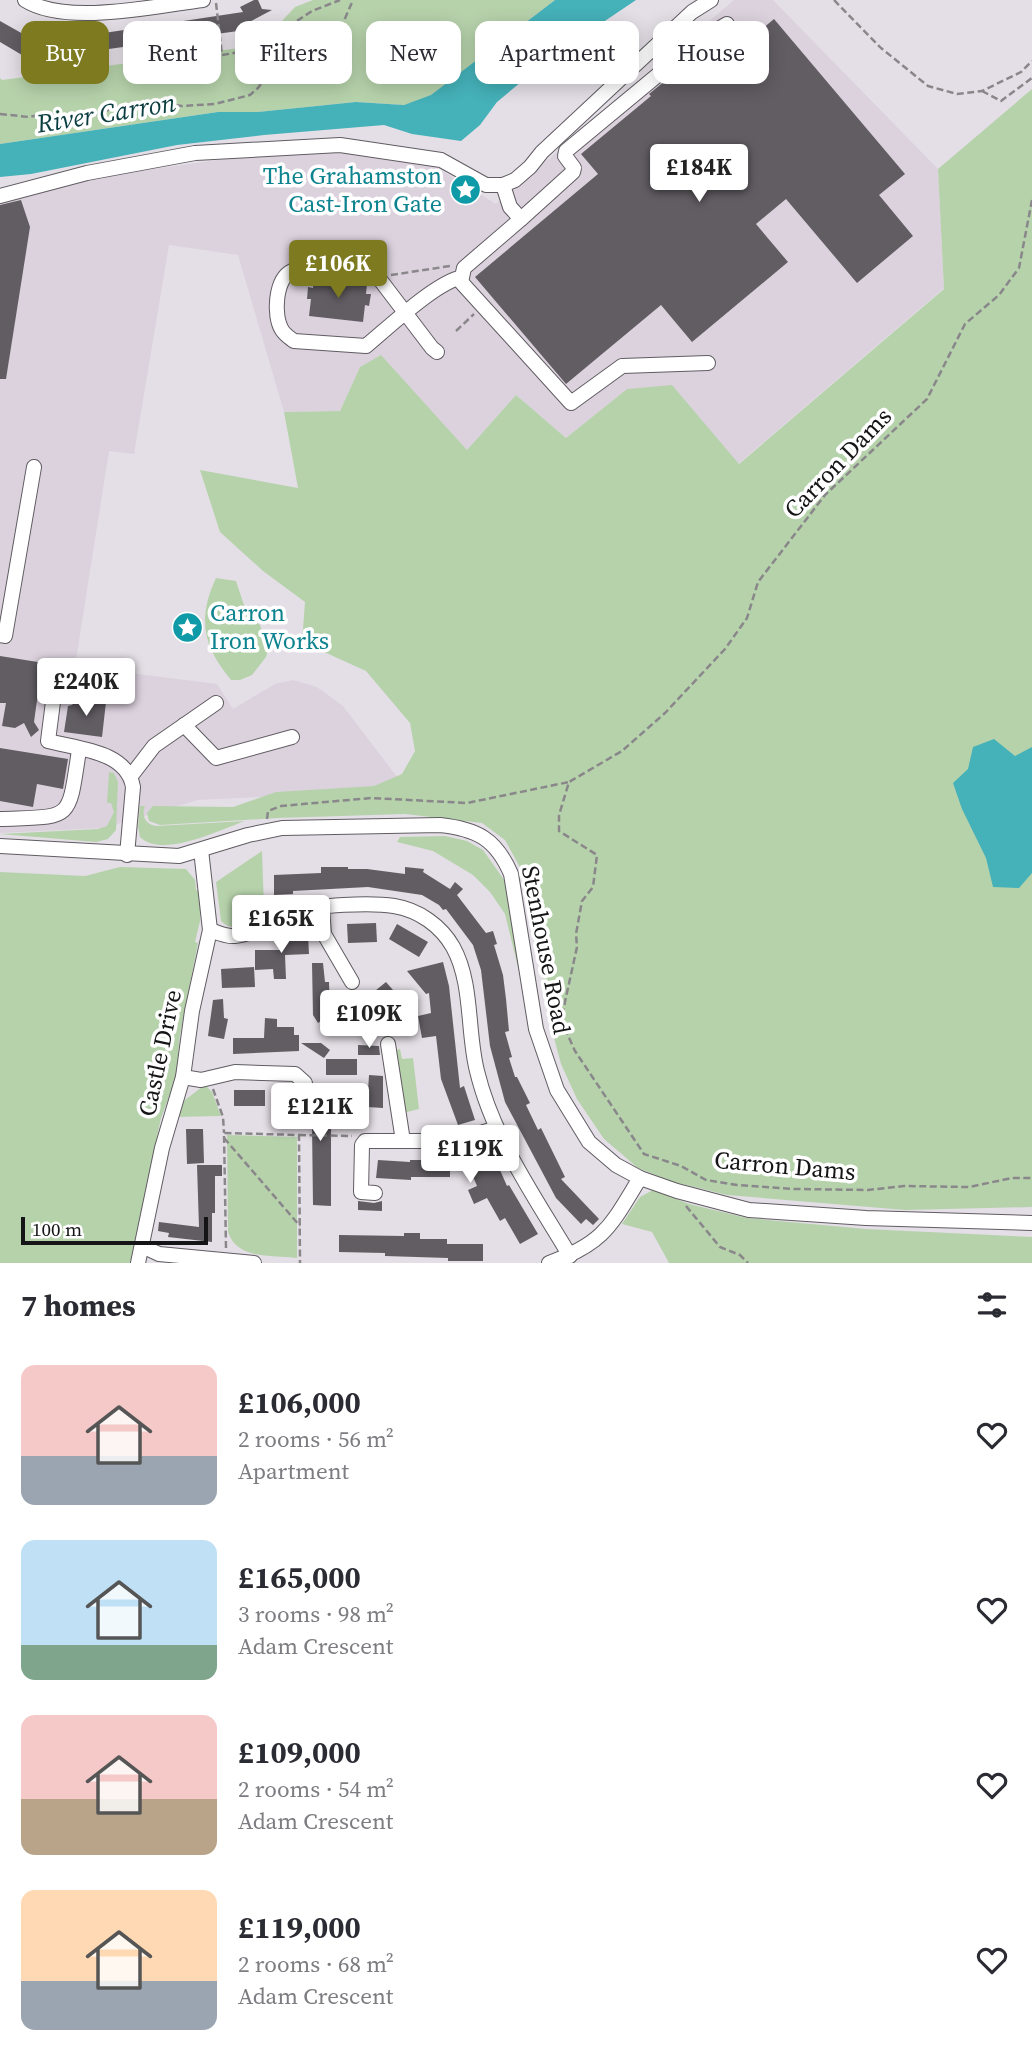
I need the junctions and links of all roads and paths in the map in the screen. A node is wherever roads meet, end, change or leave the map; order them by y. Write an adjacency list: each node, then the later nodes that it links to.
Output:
1 (25, 0): 8 (street)
2 (203, 0): 8 (street)
3 (215, 0): 4 (path)
4 (340, 0)
5 (353, 0): 13 (path)
6 (711, 0): 14 (street)
7 (834, 0): 12 (path)
8 (125, 5)
9 (1032, 61): 12 (path)
10 (1032, 78): 12 (path)
11 (653, 79): 17 (street)
12 (982, 90)
13 (0, 114)
14 (503, 184): 15 (street); 17 (street)
15 (0, 195)
16 (1032, 200): 33 (path, Carron Dams)
17 (521, 219): 18 (street)
18 (463, 273): 19 (path); 20 (street); 21 (street)
19 (378, 277): 21 (street); 21 (street)
20 (483, 306): 22 (path); 24 (street)
21 (406, 314): 23 (street)
22 (456, 331)
23 (437, 352)
24 (708, 363)
25 (34, 467): 26 (street)
26 (0, 635)
27 (72, 670): 31 (street)
28 (216, 703): 29 (street)
29 (184, 725): 30 (street); 32 (street)
30 (292, 737)
31 (79, 750): 32 (street); 34 (street)
32 (131, 776): 38 (street)
33 (569, 782): 35 (path, Carron Dams); 53 (path, Carron Dams)
34 (0, 819)
35 (267, 822)
36 (0, 846): 38 (street, Stenhouse Road)
37 (201, 850): 38 (street, Stenhouse Road); 40 (street, Castle Drive); 52 (street, Stenhouse Road)
38 (127, 855)
39 (322, 908): 40 (street); 41 (street); 47 (street)
40 (210, 930): 43 (street, Castle Drive)
41 (352, 982)
42 (388, 1044): 51 (street)
43 (183, 1077): 44 (street); 58 (street, Castle Drive)
44 (209, 1077): 45 (street); 48 (path)
45 (305, 1083): 46 (path)
46 (354, 1095)
47 (497, 1128): 51 (street); 59 (street)
48 (224, 1135): 49 (path); 57 (path); 60 (path)
49 (299, 1135): 50 (path); 57 (path)
50 (365, 1141): 51 (street); 55 (street)
51 (403, 1141)
52 (640, 1178): 54 (street, Stenhouse Road); 59 (street)
53 (1032, 1178)
54 (677, 1191): 56 (street, Stenhouse Road); 65 (path)
55 (375, 1193)
56 (1032, 1223)
57 (300, 1226): 63 (path)
58 (142, 1246): 60 (street); 61 (street, Castle Drive)
59 (570, 1256): 64 (street)
60 (225, 1260): 62 (street)
61 (138, 1263)
62 (254, 1263)
63 (300, 1263)
64 (549, 1263)
65 (748, 1263)

